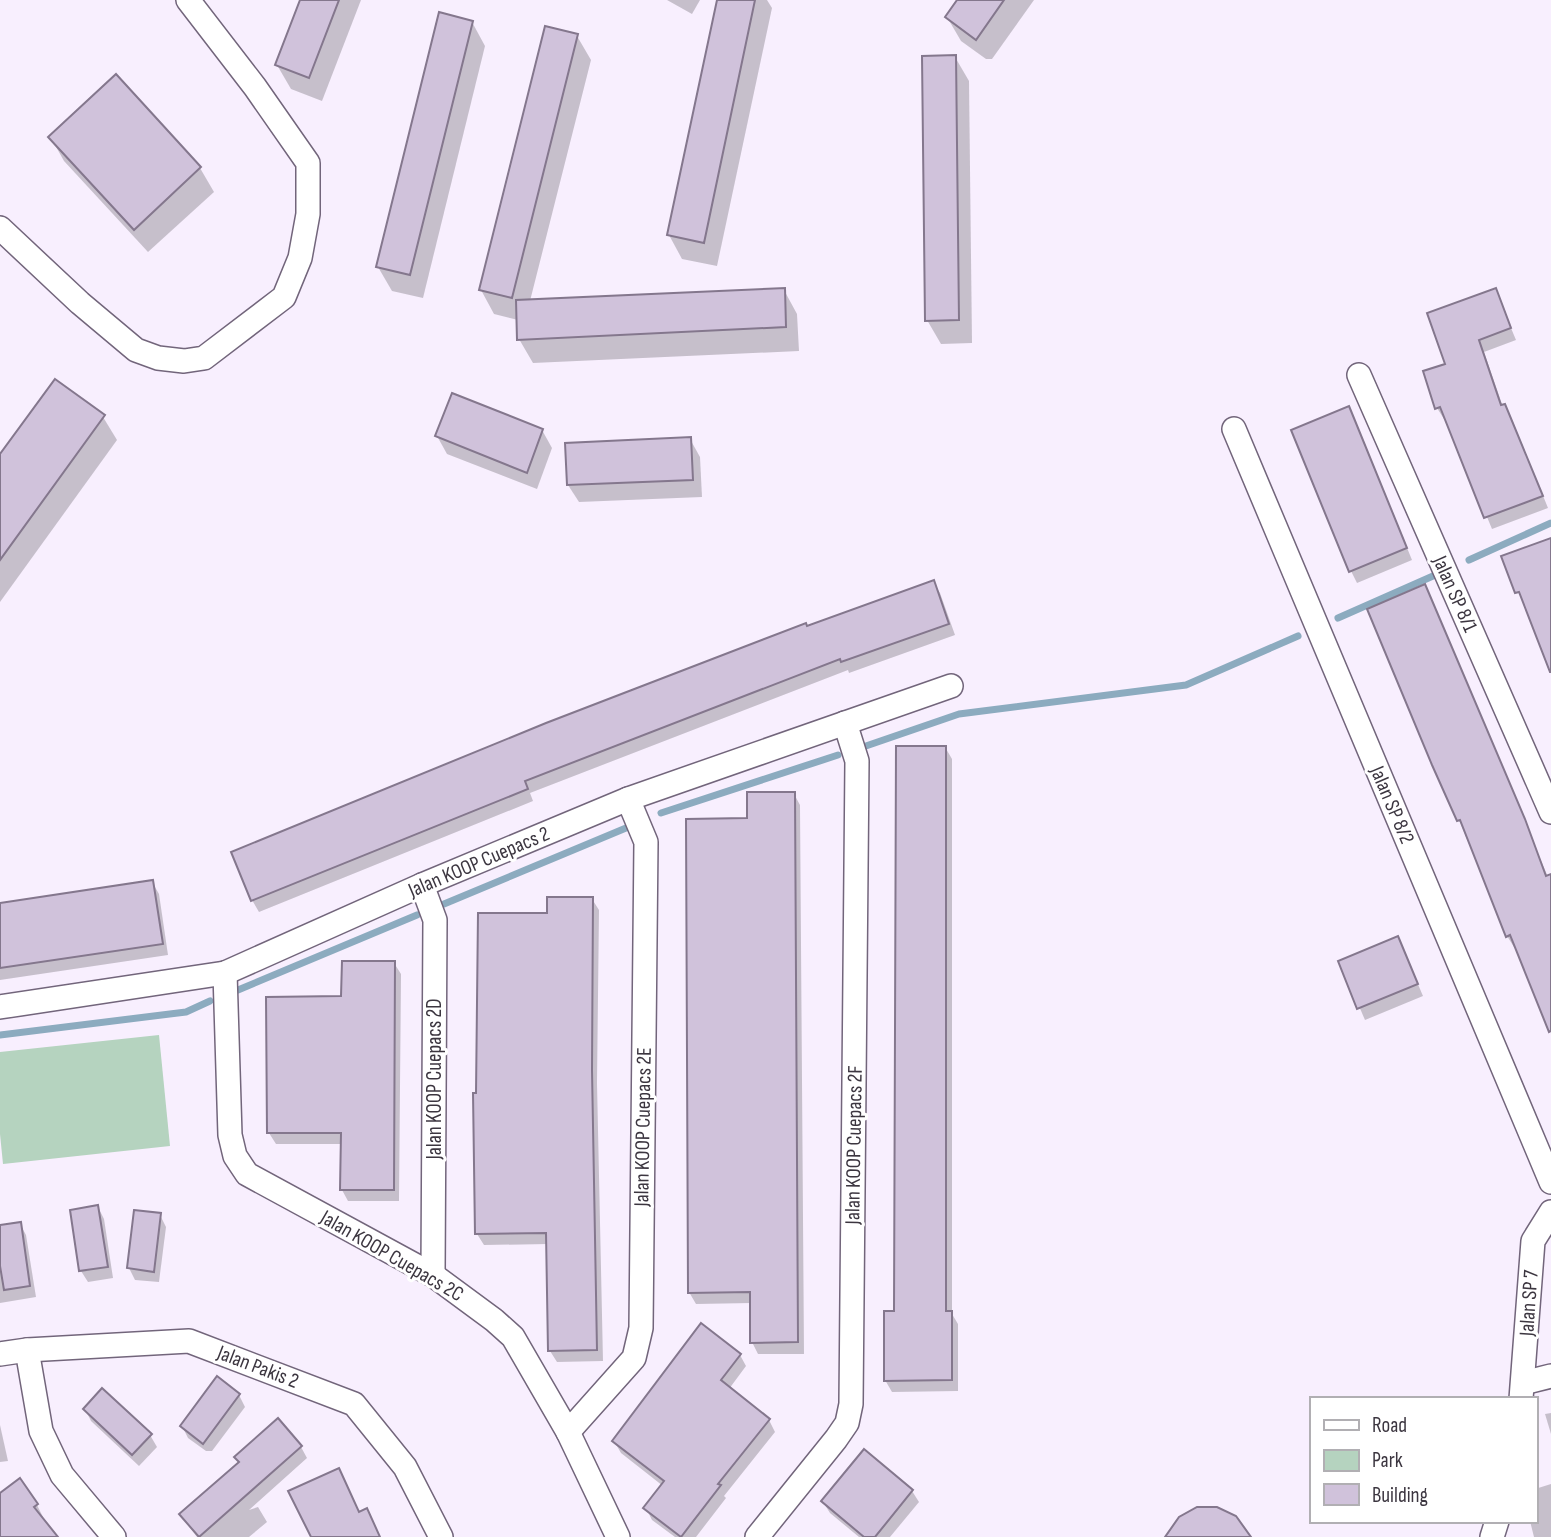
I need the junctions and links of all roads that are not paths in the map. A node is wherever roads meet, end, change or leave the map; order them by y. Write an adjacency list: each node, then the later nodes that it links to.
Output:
1 (188, 0): 2 (street)
2 (0, 228)
3 (1359, 375): 8 (street, Jalan SP 8/1)
4 (1234, 429): 12 (street, Jalan SP 8/2)
5 (951, 686): 6 (street, Jalan KOOP Cuepacs 2)
6 (845, 723): 7 (street, Jalan KOOP Cuepacs 2); 23 (street, Jalan KOOP Cuepacs 2F)
7 (628, 799): 9 (street, Jalan KOOP Cuepacs 2); 19 (street, Jalan KOOP Cuepacs 2E)
8 (1551, 812)
9 (422, 885): 10 (street, Jalan KOOP Cuepacs 2); 14 (street, Jalan KOOP Cuepacs 2D)
10 (225, 973): 11 (street, Jalan KOOP Cuepacs 2); 14 (street, Jalan KOOP Cuepacs 2C)
11 (0, 1007)
12 (1551, 1182)
13 (1551, 1212): 18 (street, Jalan SP 7)
14 (433, 1275): 19 (street, Jalan KOOP Cuepacs 2C)
15 (27, 1350): 16 (street, Jalan Pakis 2); 20 (street); 21 (street, Jalan Pakis 2)
16 (0, 1354)
17 (1551, 1376): 18 (street)
18 (1522, 1391)
19 (569, 1432): 22 (street, Jalan KOOP Cuepacs 2C)
20 (114, 1537)
21 (441, 1537)
22 (618, 1537)
23 (757, 1537)

